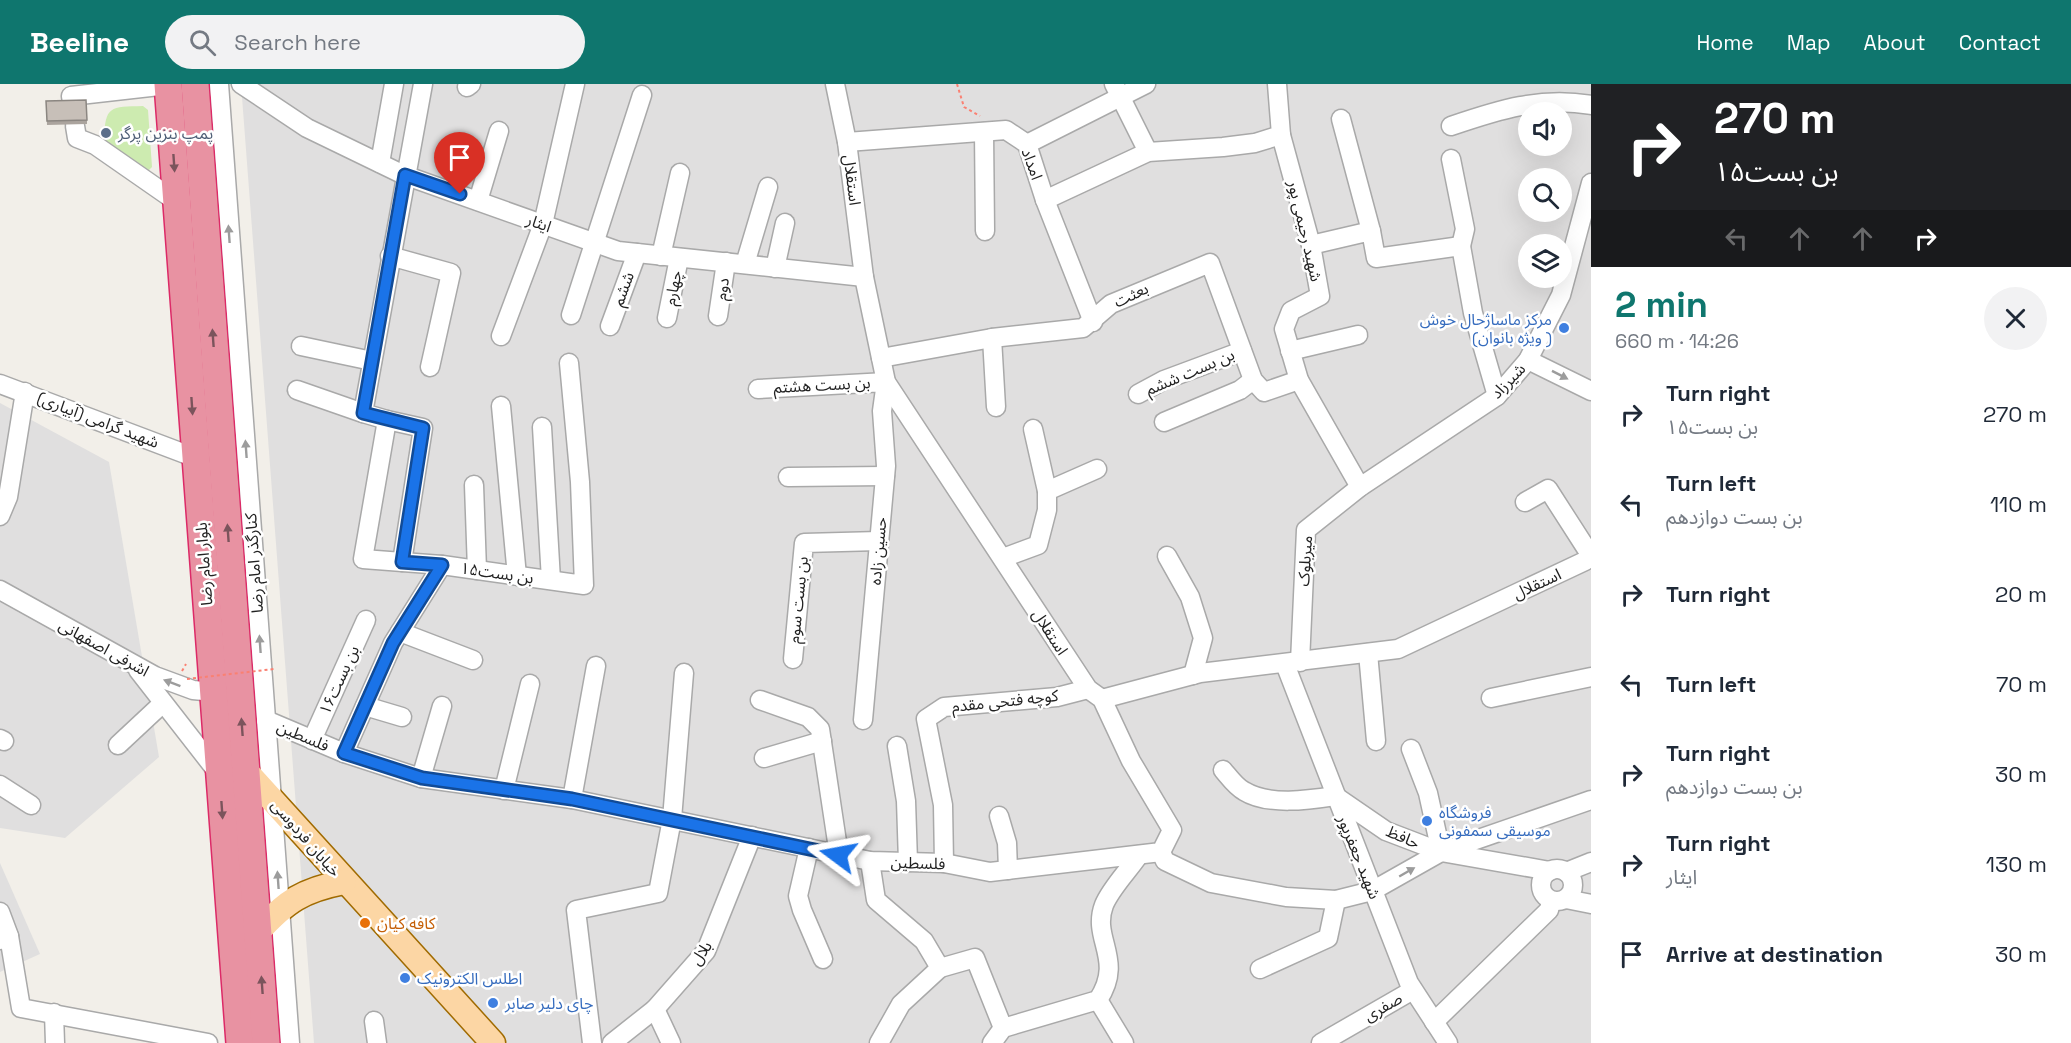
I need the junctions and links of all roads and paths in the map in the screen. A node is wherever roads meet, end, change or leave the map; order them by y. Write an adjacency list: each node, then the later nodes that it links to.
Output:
1 (195, 84): 48 (highway, بلوار امام رضا)
2 (219, 84): 48 (street, one-way to 2)
3 (241, 84): 27 (street, ایثار)
4 (394, 84): 27 (street)
5 (423, 84): 29 (street)
6 (574, 84): 36 (street)
7 (835, 84): 23 (street, استقلال)
8 (957, 84): 19 (path)
9 (1146, 84): 12 (street)
10 (1277, 84): 22 (street, شهید رحیمی پور)
11 (168, 85): 14 (street); 34 (highway, بلوار امام رضا, one-way to 34)
12 (1118, 91): 24 (street); 25 (street)
13 (642, 95): 39 (street)
14 (72, 102)
15 (1591, 105): 18 (street)
16 (1341, 119): 38 (street)
17 (75, 126): 34 (street)
18 (1451, 126)
19 (1006, 130): 21 (street); 24 (street, امداد)
20 (499, 131): 33 (street)
21 (984, 132): 23 (street); 37 (street)
22 (1281, 135): 25 (street); 40 (street, شهید رحیمی پور)
23 (847, 142): 49 (street, استقلال)
24 (1027, 144): 32 (street, امداد)
25 (1148, 152): 32 (street)
26 (1451, 159): 41 (street)
27 (380, 163): 29 (street, ایثار)
28 (680, 173): 44 (street, چهارم)
29 (405, 175): 33 (street, ایثار); 43 (street)
30 (1591, 183): 62 (street, شیرزاد)
31 (768, 187): 46 (street)
32 (1045, 200): 53 (street, امداد)
33 (478, 201): 36 (street, ایثار)
34 (177, 202): 84 (highway, بلوار امام رضا, one-way to 84)
35 (785, 223): 47 (street)
36 (543, 224): 39 (street, ایثار); 56 (street)
37 (985, 231)
38 (1371, 231): 40 (street); 41 (street)
39 (594, 243): 42 (street, ایثار); 50 (street)
40 (1311, 245): 60 (street, شهید رحیمی پور)
41 (1461, 246): 75 (street)
42 (637, 253): 44 (street, ایثار); 54 (street, ششم)
43 (390, 256): 63 (street); 65 (street)
44 (670, 257): 45 (street, ایثار); 52 (street, چهارم)
45 (726, 262): 46 (street, ایثار); 51 (street, دوم)
46 (745, 264): 47 (street, ایثار)
47 (775, 268): 49 (street, ایثار)
48 (220, 273): 81 (highway, بلوار امام رضا, one-way to 48)
49 (864, 277): 61 (street, استقلال)
50 (571, 315)
51 (718, 316)
52 (667, 318)
53 (1093, 322): 57 (street, بعثت); 59 (street, بعثت)
54 (610, 326)
55 (1358, 335): 60 (street)
56 (501, 336)
57 (992, 338): 61 (street, بعثت); 77 (street)
58 (301, 346): 63 (street)
59 (1242, 351): 66 (street, بعثت); 74 (street, بن بست ششم)
60 (1290, 351): 67 (street, شهید رحیمی پور)
61 (881, 358): 68 (street, استقلال)
62 (1528, 360): 72 (street, one-way to 72); 75 (street, شیرزاد)
63 (372, 361): 78 (street)
64 (568, 363): 101 (street, بن بست۱۵)
65 (430, 367)
66 (1252, 380): 67 (street); 80 (street)
67 (1299, 380): 89 (street, شهید رحیمی پور)
68 (886, 382): 70 (street, بن بست هشتم); 86 (street, حسین زاده); 96 (street, استقلال)
69 (0, 384): 73 (street, شهید گرامی (آبیاری))
70 (758, 389)
71 (297, 390): 78 (street)
72 (1591, 391)
73 (25, 392): 84 (street, شهید گرامی (آبیاری)); 92 (street)
74 (1138, 394)
75 (1497, 396): 89 (street, شیرزاد)
76 (501, 406): 100 (street)
77 (996, 407)
78 (363, 413): 79 (street)
79 (387, 420): 97 (street); 97 (street)
80 (1164, 422)
81 (232, 423): 125 (street, کنارگذر امام رضا, one-way to 81); 136 (highway, بلوار امام رضا, one-way to 81)
82 (542, 427): 101 (street)
83 (1033, 429): 90 (street)
84 (196, 458): 117 (highway, بلوار امام رضا)
85 (1096, 469): 90 (street)
86 (885, 476): 87 (street); 93 (street, حسین زاده)
87 (788, 477)
88 (474, 485): 99 (street)
89 (1360, 487): 108 (street, میربلوک)
90 (1047, 491): 96 (street)
91 (1525, 502): 95 (street)
92 (0, 516)
93 (879, 541): 106 (street, بن بست سوم); 126 (street, حسین زاده)
94 (1167, 556): 113 (street)
95 (1591, 556): 105 (street, استقلال)
96 (1003, 558): 118 (street, استقلال)
97 (402, 562): 98 (street)
98 (442, 565): 99 (street, بن بست۱۵); 104 (street, بن بست۱۵)
99 (477, 570): 100 (street, بن بست۱۵)
100 (517, 576): 101 (street, بن بست۱۵)
101 (551, 580)
102 (0, 590): 109 (street, اشرفی اصفهانی)
103 (366, 620): 127 (street, بن بست۱۶)
104 (400, 632): 107 (street); 122 (street, بن بست۱۵)
105 (1368, 653): 108 (street, استقلال); 129 (street)
106 (792, 659)
107 (472, 660)
108 (1293, 663): 113 (street, استقلال); 141 (street, شهید جعفرپور)
109 (133, 664): 117 (street, اشرفی اصفهانی, one-way to 109); 121 (street)
110 (596, 666): 143 (street)
111 (274, 669): 115 (path, bridge)
112 (684, 673): 147 (street)
113 (1193, 675): 118 (street, استقلال)
114 (1591, 677): 119 (street)
115 (187, 679)
116 (530, 684): 140 (street)
117 (214, 692): 137 (highway, بلوار امام رضا)
118 (1095, 694): 151 (street); 158 (street, کوچه فتحی مقدم)
119 (1491, 698)
120 (760, 700): 128 (street)
121 (163, 703): 130 (street); 137 (street)
122 (365, 706): 124 (street); 133 (street, بن بست۱۵)
123 (442, 706): 138 (street)
124 (402, 717)
125 (266, 720): 127 (street, فلسطین); 142 (street, کنارگذر امام رضا)
126 (863, 720)
127 (312, 740): 133 (street, فلسطین)
128 (822, 741): 134 (street); 153 (street)
129 (1376, 741)
130 (118, 745)
131 (897, 746): 157 (street)
132 (1411, 749): 152 (street)
133 (344, 753): 138 (street, فلسطین)
134 (764, 758)
135 (1223, 770): 141 (street)
136 (246, 771): 142 (main road, خیابان فردوسی); 169 (highway, بلوار امام رضا)
137 (219, 774): 183 (highway, بلوار امام رضا, one-way to 183)
138 (422, 778): 140 (street, فلسطین)
139 (0, 785): 145 (street)
140 (504, 790): 143 (street, فلسطین)
141 (1335, 796): 148 (street, حافظ); 155 (street, شهید جعفرپور)
142 (272, 799): 162 (main road, خیابان فردوسی); 167 (street, کنارگذر امام رضا, one-way to 142)
143 (572, 799): 147 (street, فلسطین)
144 (1591, 800): 152 (street)
145 (31, 805)
146 (999, 816): 160 (street)
147 (672, 819): 149 (street, فلسطین); 188 (street)
148 (1386, 831): 152 (street, حافظ); 155 (street)
149 (752, 836): 150 (street, فلسطین); 176 (street, بلال)
150 (809, 848): 153 (street, فلسطین); 171 (street)
151 (1161, 852): 154 (street, فلسطین); 164 (street)
152 (1441, 852): 161 (street, حافظ); 163 (street, one-way to 152)
153 (838, 855): 156 (street, فلسطین)
154 (1139, 855): 160 (street, فلسطین); 175 (street)
155 (1358, 855): 163 (street, شهید جعفرپور)
156 (870, 861): 157 (street, فلسطین); 172 (street)
157 (908, 862): 158 (street, فلسطین)
158 (944, 862): 160 (street, فلسطین)
159 (1591, 862): 161 (street)
160 (1008, 870)
161 (1558, 871): 165 (street); 165 (street)
162 (344, 882): 167 (main road, خیابان فردوسی); 187 (main road)
163 (1372, 891): 164 (street); 174 (street, شهید جعفرپور)
164 (1336, 900): 173 (street)
165 (1558, 900): 166 (street); 179 (street)
166 (1591, 904)
167 (280, 907): 169 (main road, خیابان فردوسی); 185 (street, کنارگذر امام رضا)
168 (0, 912): 170 (street)
169 (258, 932): 184 (highway, بلوار امام رضا, one-way to 169)
170 (4, 938): 177 (street)
171 (824, 959)
172 (940, 968): 180 (street); 191 (street)
173 (1260, 969)
174 (1413, 990): 179 (street, شهید جعفرپور); 194 (street, صفری)
175 (1098, 1000): 180 (street); 193 (street)
176 (655, 1009): 189 (street, بلال); 190 (street)
177 (54, 1013): 181 (street); 182 (street)
178 (374, 1021): 186 (street)
179 (1434, 1022): 195 (street, شهید جعفرپور)
180 (1003, 1028): 192 (street)
181 (55, 1043)
182 (208, 1043)
183 (240, 1043)
184 (266, 1043)
185 (290, 1043)
186 (377, 1043)
187 (493, 1043)
188 (592, 1043)
189 (612, 1043)
190 (671, 1043)
191 (879, 1043)
192 (992, 1043)
193 (1124, 1043)
194 (1321, 1043)
195 (1448, 1043)

